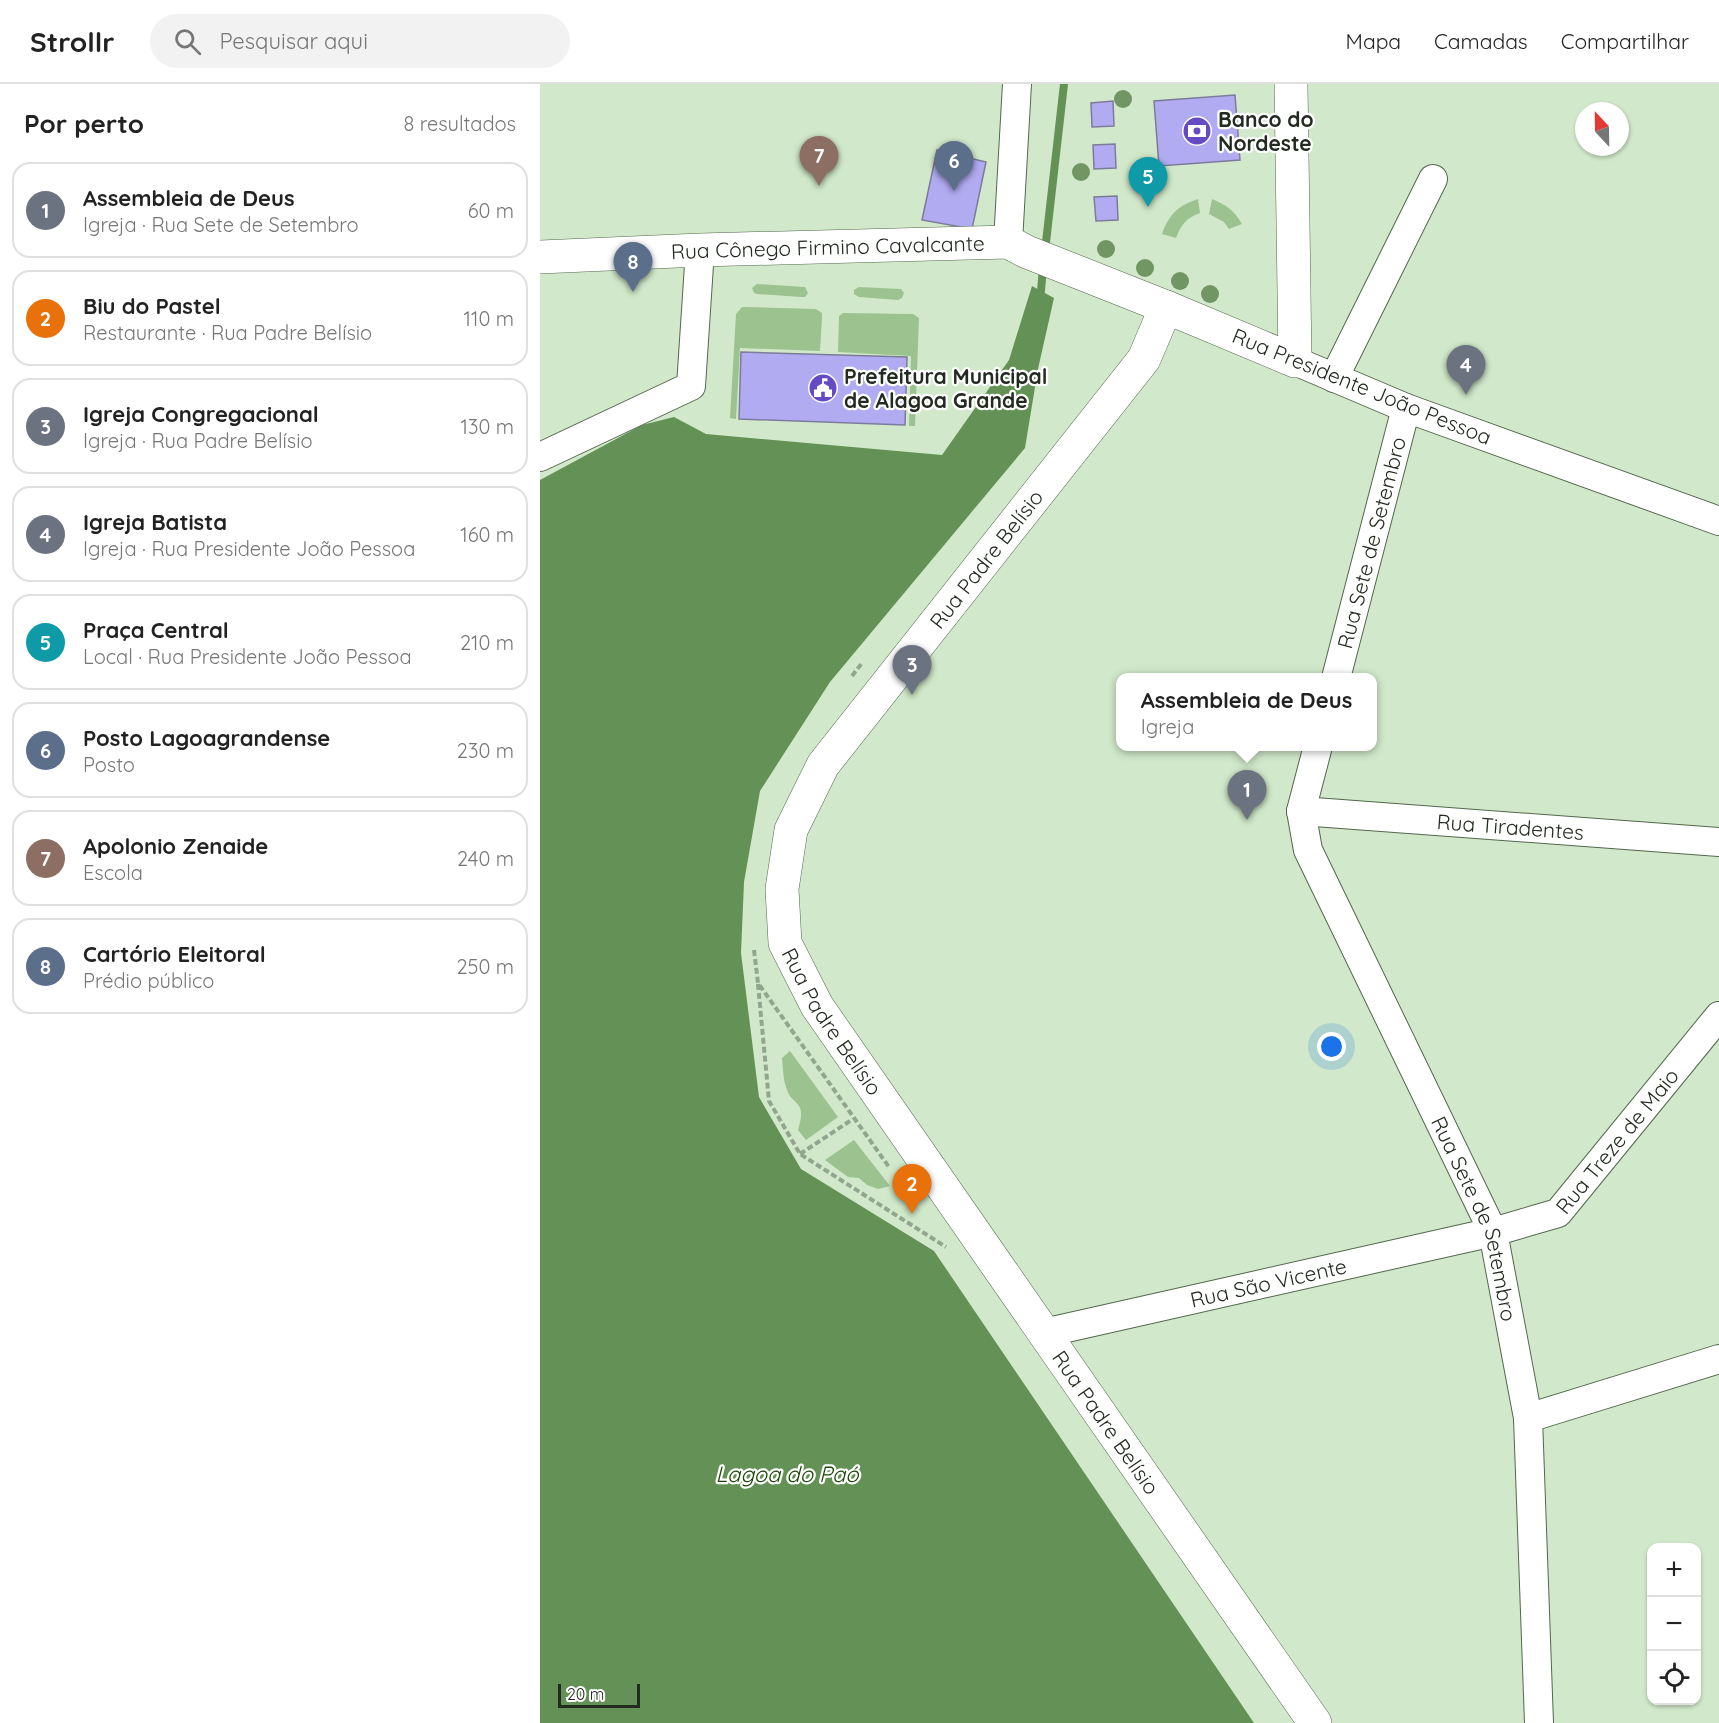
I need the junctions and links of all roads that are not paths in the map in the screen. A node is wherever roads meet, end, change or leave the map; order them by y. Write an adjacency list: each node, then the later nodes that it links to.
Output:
1 (1017, 84): 4 (street)
2 (1291, 84): 8 (main road)
3 (1433, 178): 9 (street)
4 (1017, 247): 5 (main road, Rua Cônego Firmino Cavalcante); 7 (main road, Rua Presidente João Pessoa)
5 (700, 250): 6 (main road, Rua Cônego Firmino Cavalcante); 11 (street)
6 (540, 257)
7 (1166, 306): 8 (main road, Rua Presidente João Pessoa); 19 (main road, Rua Padre Belísio)
8 (1295, 361): 9 (street, Rua Presidente João Pessoa)
9 (1334, 378): 10 (street, Rua Presidente João Pessoa)
10 (1406, 408): 12 (street, Rua Presidente João Pessoa); 13 (street, Rua Sete de Setembro)
11 (540, 457)
12 (1719, 521)
13 (1337, 673)
14 (1317, 751): 15 (street, Rua Sete de Setembro)
15 (1300, 811): 16 (street, Rua Tiradentes); 18 (street, Rua Sete de Setembro)
16 (1719, 842)
17 (1719, 1016): 18 (street, Rua Treze de Maio)
18 (1493, 1232): 19 (street, Rua São Vicente); 21 (street, Rua Sete de Setembro)
19 (1044, 1333): 22 (main road, Rua Padre Belísio)
20 (1719, 1359): 21 (street)
21 (1527, 1418): 23 (street, Rua Sete de Setembro)
22 (1315, 1723)
23 (1539, 1723)

